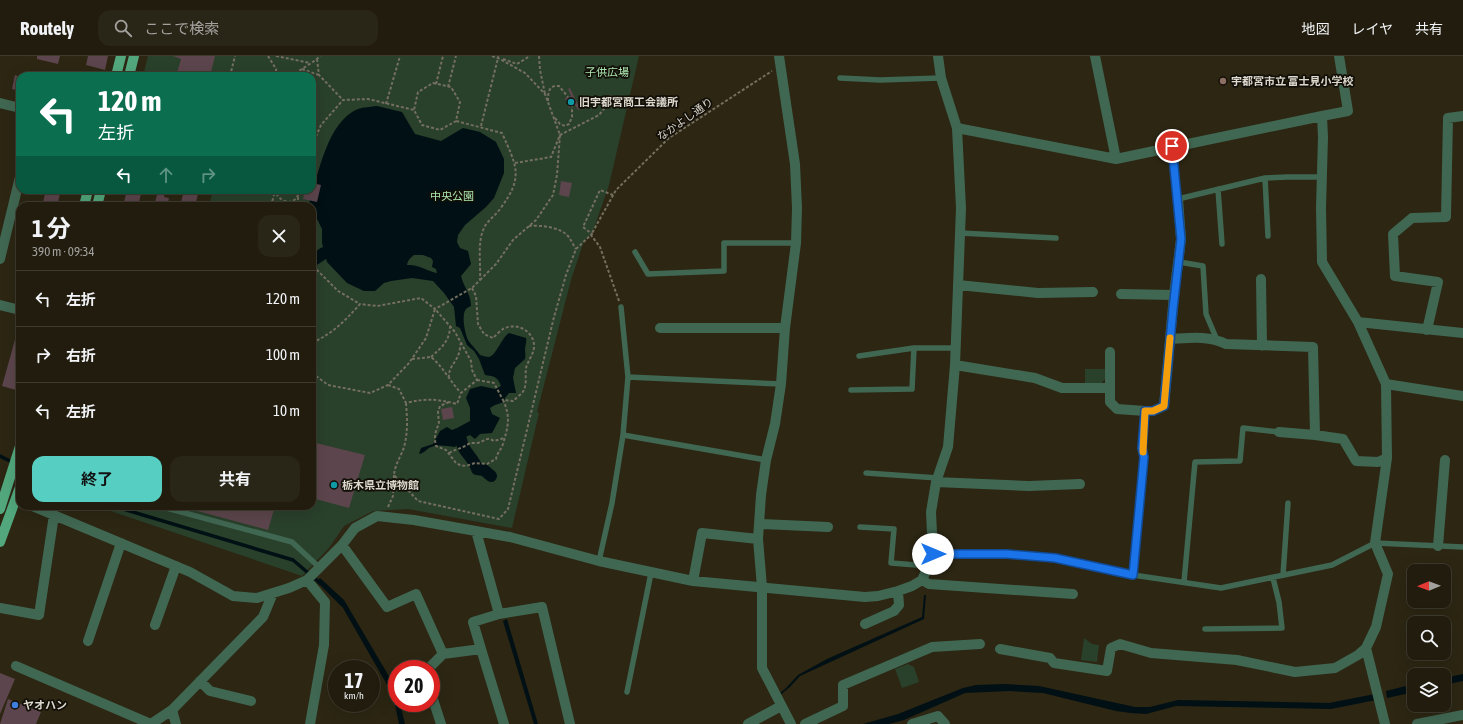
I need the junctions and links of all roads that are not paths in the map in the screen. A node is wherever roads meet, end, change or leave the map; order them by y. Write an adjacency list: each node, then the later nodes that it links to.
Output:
1 (121, 56): 7 (main road)
2 (134, 56): 8 (main road)
3 (938, 56): 10 (street)
4 (1095, 56): 17 (street)
5 (1339, 56): 13 (street)
6 (779, 61): 26 (street)
7 (117, 72)
8 (130, 72)
9 (840, 78): 10 (lane)
10 (941, 78): 15 (street)
11 (0, 103): 12 (street)
12 (16, 107)
13 (1322, 116): 16 (street); 18 (street)
14 (1463, 116): 42 (street)
15 (957, 128): 17 (street); 23 (street)
16 (1172, 146): 17 (street); 21 (lane)
17 (1116, 159)
18 (1322, 177): 19 (lane); 39 (street)
19 (1265, 178): 20 (lane); 24 (lane)
20 (1218, 189): 21 (lane); 27 (lane)
21 (1178, 199): 30 (street)
22 (16, 214): 29 (street)
23 (960, 233): 25 (lane); 32 (street)
24 (1268, 236)
25 (1056, 238)
26 (796, 243): 28 (lane); 41 (street)
27 (1222, 244)
28 (634, 252)
29 (0, 259)
30 (1179, 262): 35 (street); 45 (lane)
31 (1261, 279): 46 (street)
32 (958, 285): 33 (street); 48 (street)
33 (1093, 292)
34 (1121, 294): 35 (street)
35 (1174, 295): 44 (street)
36 (0, 305): 38 (street)
37 (621, 307): 52 (lane)
38 (16, 309)
39 (1358, 322): 42 (street); 54 (street)
40 (660, 328): 41 (street)
41 (785, 328): 53 (street)
42 (1427, 330): 43 (street)
43 (1463, 333)
44 (1170, 339): 45 (street); 58 (street)
45 (1217, 340): 46 (street)
46 (1262, 346): 61 (street)
47 (914, 348): 48 (lane); 50 (lane); 56 (lane)
48 (956, 348): 51 (street)
49 (1110, 352): 55 (street)
50 (859, 356)
51 (955, 365): 55 (street); 67 (street)
52 (628, 377): 53 (lane); 60 (lane)
53 (781, 384): 64 (street)
54 (1386, 384): 57 (street); 63 (street)
55 (1110, 388): 58 (street)
56 (851, 390)
57 (1463, 396)
58 (1145, 411): 94 (lane)
59 (1279, 432): 61 (street); 100 (lane)
60 (623, 435): 64 (lane); 89 (lane)
61 (1315, 435): 63 (street)
62 (16, 457): 69 (main road)
63 (1387, 458): 84 (street)
64 (766, 460): 77 (street)
65 (1444, 460): 86 (street)
66 (866, 473): 67 (lane)
67 (937, 480): 68 (street); 88 (street)
68 (1080, 484)
69 (2, 496): 70 (street); 73 (main road)
70 (16, 500)
71 (1288, 503): 95 (lane)
72 (16, 505): 82 (main road)
73 (0, 509)
74 (42, 510): 76 (street)
75 (174, 510): 92 (lane)
76 (54, 515): 83 (street); 105 (street)
77 (760, 524): 78 (street); 81 (street)
78 (828, 527)
79 (860, 527): 91 (lane)
80 (476, 531): 85 (street); 89 (street); 106 (street)
81 (758, 539): 99 (street); 101 (street)
82 (0, 542)
83 (121, 543): 90 (street); 110 (street)
84 (1376, 543): 86 (lane); 95 (lane); 112 (street)
85 (342, 545): 92 (street); 115 (street)
86 (1438, 546): 87 (lane)
87 (1463, 547)
88 (933, 554): 91 (street); 94 (lane)
89 (599, 561): 93 (street)
90 (176, 566): 103 (street); 108 (street)
91 (929, 566): 98 (street)
92 (320, 568): 97 (street)
93 (651, 573): 99 (street); 119 (lane)
94 (1133, 575): 100 (lane)
95 (1283, 575): 96 (lane)
96 (1272, 578): 100 (lane); 109 (lane)
97 (307, 580): 103 (street); 128 (street)
98 (922, 580): 102 (street); 104 (street)
99 (693, 581): 101 (street)
100 (1184, 582)
101 (762, 587): 102 (street); 121 (street)
102 (898, 591): 107 (street)
103 (273, 593): 118 (street)
104 (1073, 594)
105 (0, 608)
106 (499, 614): 113 (street); 131 (street)
107 (865, 624)
108 (155, 625)
109 (1205, 629)
110 (88, 641)
111 (980, 644): 134 (street)
112 (1366, 648): 114 (street); 137 (street)
113 (481, 649): 115 (street); 130 (street)
114 (1000, 649)
115 (443, 654): 116 (street)
116 (437, 660)
117 (16, 666): 126 (street)
118 (200, 681): 120 (street); 122 (street)
119 (628, 692)
120 (251, 701)
121 (781, 706): 132 (street); 133 (street)
122 (172, 710): 125 (street); 126 (street)
123 (437, 712): 129 (street)
124 (1463, 714): 138 (street)
125 (176, 722): 127 (street)
126 (151, 724)
127 (187, 724)
128 (310, 724)
129 (441, 724)
130 (504, 724)
131 (570, 724)
132 (748, 724)
133 (791, 724)
134 (805, 724)
135 (912, 724): 136 (street)
136 (945, 724)
137 (1385, 724)
138 (1417, 724)

